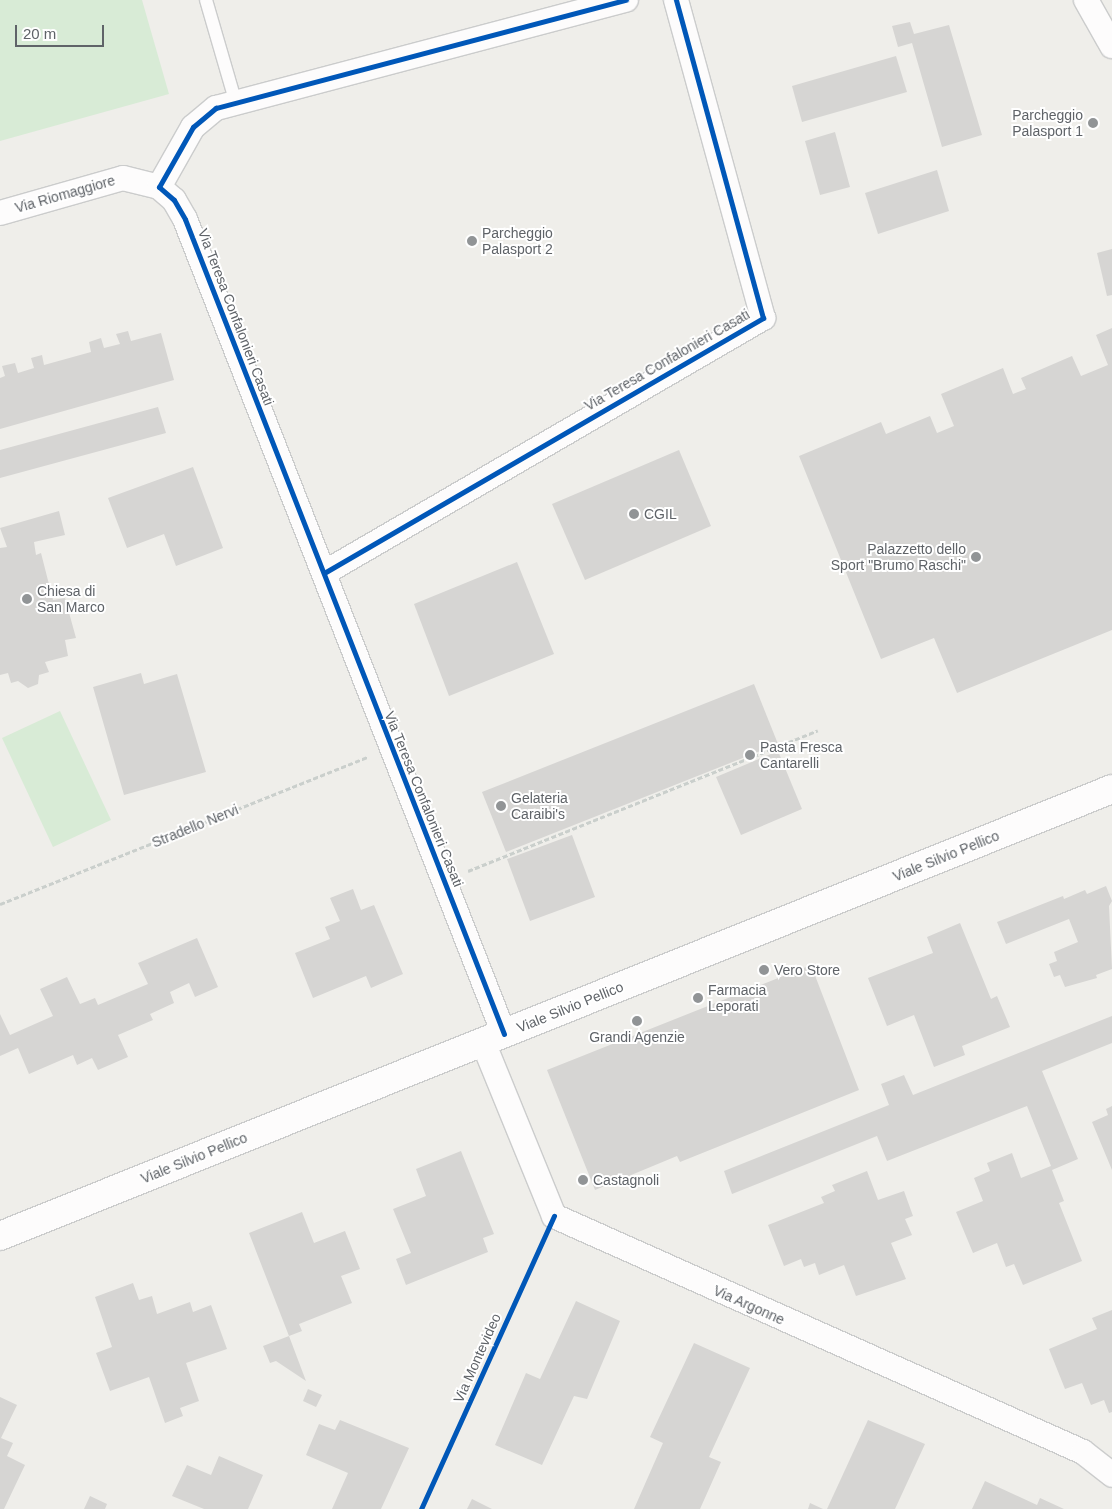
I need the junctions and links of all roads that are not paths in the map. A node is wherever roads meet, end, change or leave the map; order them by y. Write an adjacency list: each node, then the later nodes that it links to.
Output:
1 (206, 0): 6 (lane)
2 (626, 0): 6 (street)
3 (676, 0): 9 (street, Via Teresa Confalonieri Casati)
4 (1086, 0): 5 (street)
5 (1112, 46)
6 (236, 104): 7 (street)
7 (159, 187): 8 (street, Via Riomaggiore); 9 (street, Via Teresa Confalonieri Casati)
8 (0, 213)
9 (324, 573): 11 (street, Via Teresa Confalonieri Casati)
10 (1112, 789): 11 (main road, Viale Silvio Pellico)
11 (493, 1038): 12 (main road, Viale Silvio Pellico); 13 (street, Via Argonne)
12 (0, 1236)
13 (1112, 1476)

